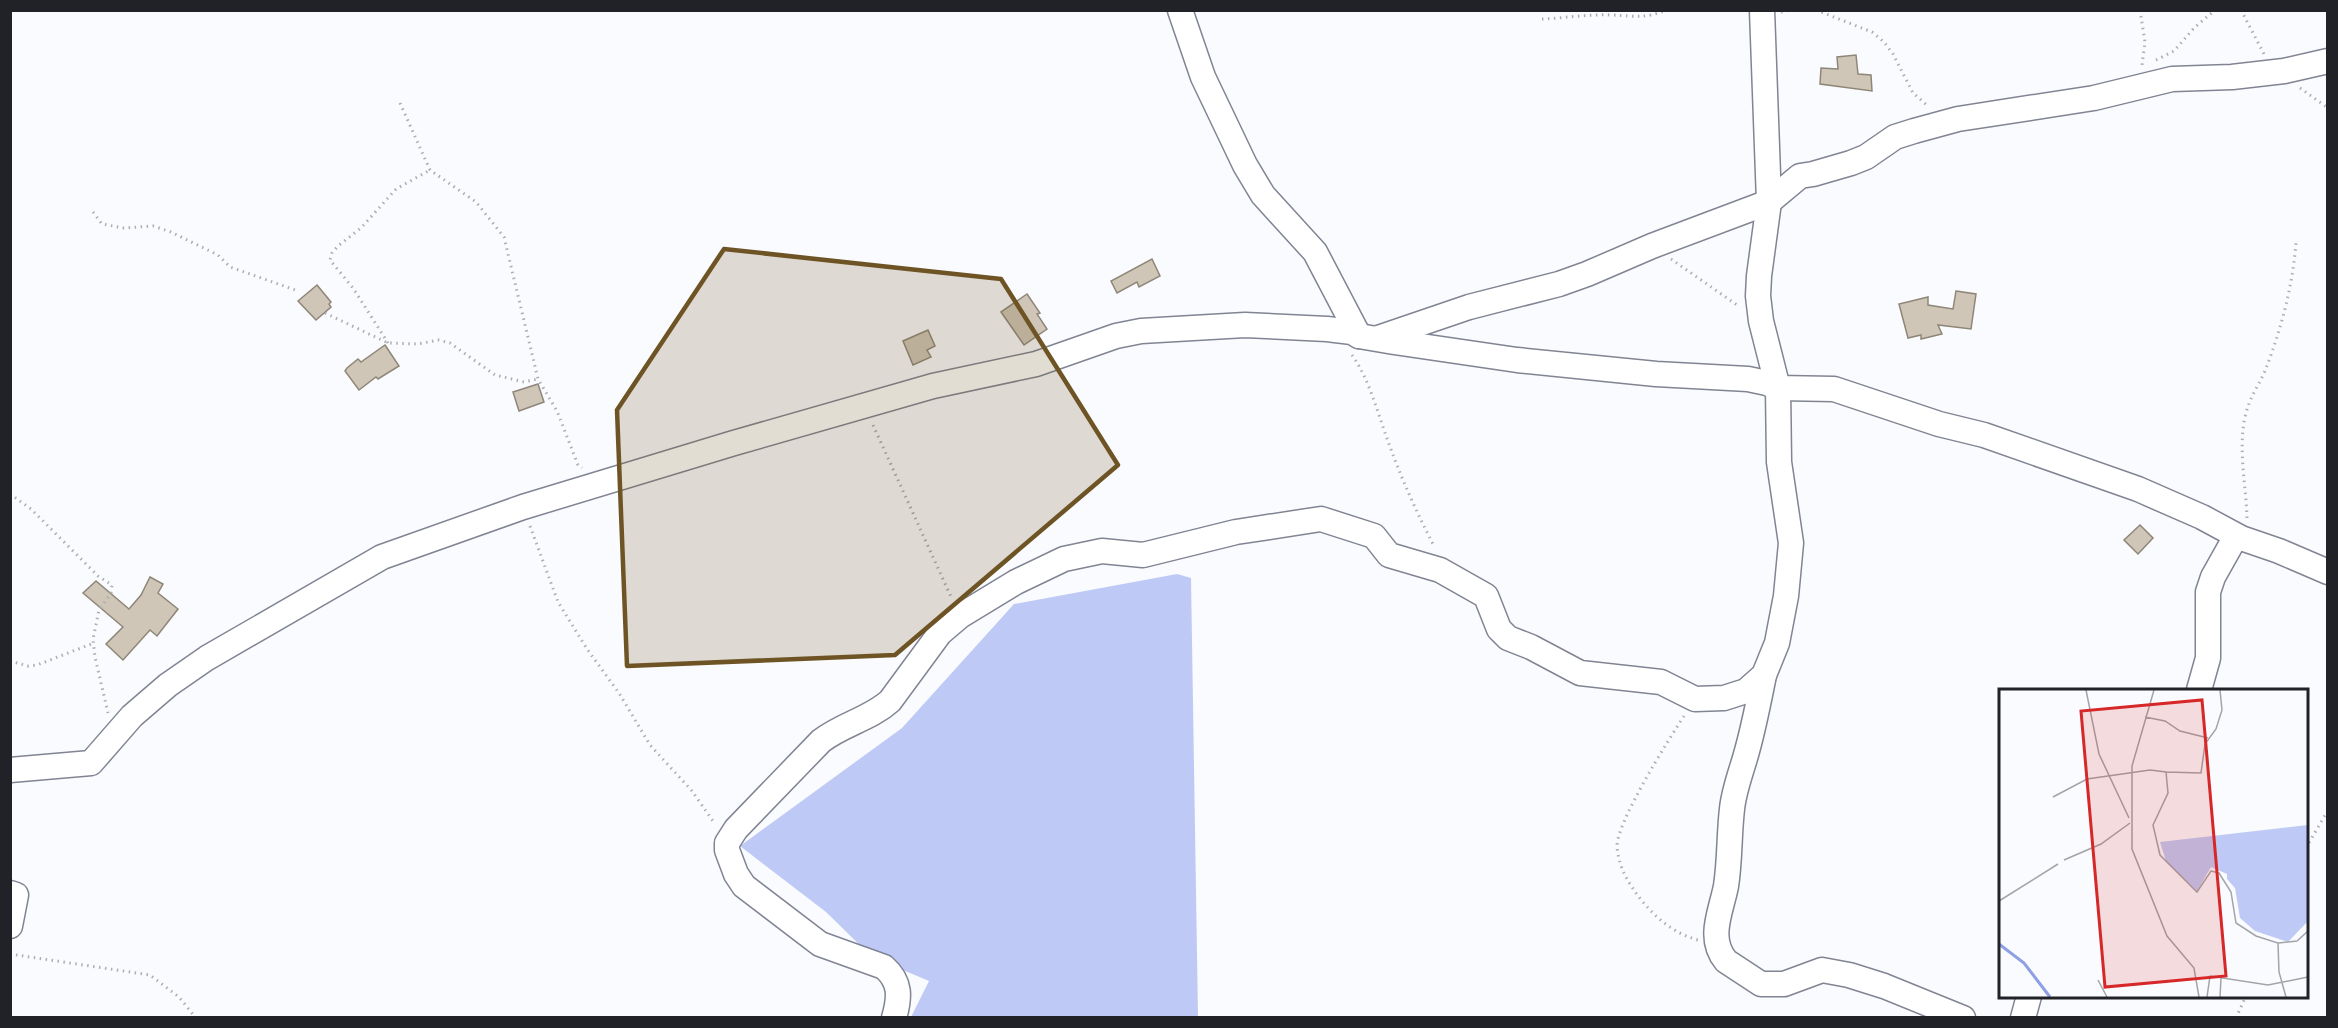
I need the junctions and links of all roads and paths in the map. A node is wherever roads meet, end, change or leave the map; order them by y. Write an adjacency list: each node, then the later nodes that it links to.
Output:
1 (1180, 10): 25 (street)
2 (1667, 10): 8 (path)
3 (1762, 10): 17 (street)
4 (1816, 10): 15 (path)
5 (2140, 10): 11 (path)
6 (2215, 10): 9 (path)
7 (2241, 10): 12 (path)
8 (1542, 19)
9 (2155, 61)
10 (2328, 61): 12 (street)
11 (2148, 66)
12 (2278, 72): 14 (path); 15 (street)
13 (400, 103): 16 (path)
14 (2328, 108)
15 (1958, 118): 17 (street)
16 (430, 170): 26 (path); 27 (path)
17 (1769, 202): 20 (street); 23 (street)
18 (93, 212): 21 (path)
19 (2296, 242): 33 (path)
20 (1652, 246): 23 (path); 25 (street)
21 (295, 290)
22 (325, 313): 26 (path)
23 (1761, 321): 28 (street)
24 (1327, 329): 25 (street); 29 (street); 35 (path)
25 (1368, 337): 28 (street)
26 (388, 343): 27 (path)
27 (538, 380): 30 (path)
28 (1778, 388): 33 (street); 39 (street)
29 (865, 407): 30 (street); 36 (path)
30 (601, 483): 32 (street)
31 (10, 494): 37 (path)
32 (523, 507): 42 (street); 45 (path)
33 (2241, 538): 34 (street); 40 (street)
34 (2328, 572)
35 (1449, 575): 36 (street); 41 (street)
36 (960, 616): 45 (street)
37 (94, 643): 38 (path); 42 (path)
38 (10, 661)
39 (1764, 675): 41 (street); 49 (street)
40 (2199, 689)
41 (1695, 699): 49 (path)
42 (114, 735): 43 (street)
43 (10, 770)
44 (2328, 810): 46 (path)
45 (728, 843): 54 (street)
46 (2308, 846)
47 (10, 893): 48 (street)
48 (10, 926)
49 (1717, 946): 55 (street)
50 (10, 954): 53 (path)
51 (2028, 998): 56 (street)
52 (2245, 998): 57 (path)
53 (196, 1017)
54 (894, 1017)
55 (1963, 1017)
56 (2023, 1017)
57 (2236, 1017)

